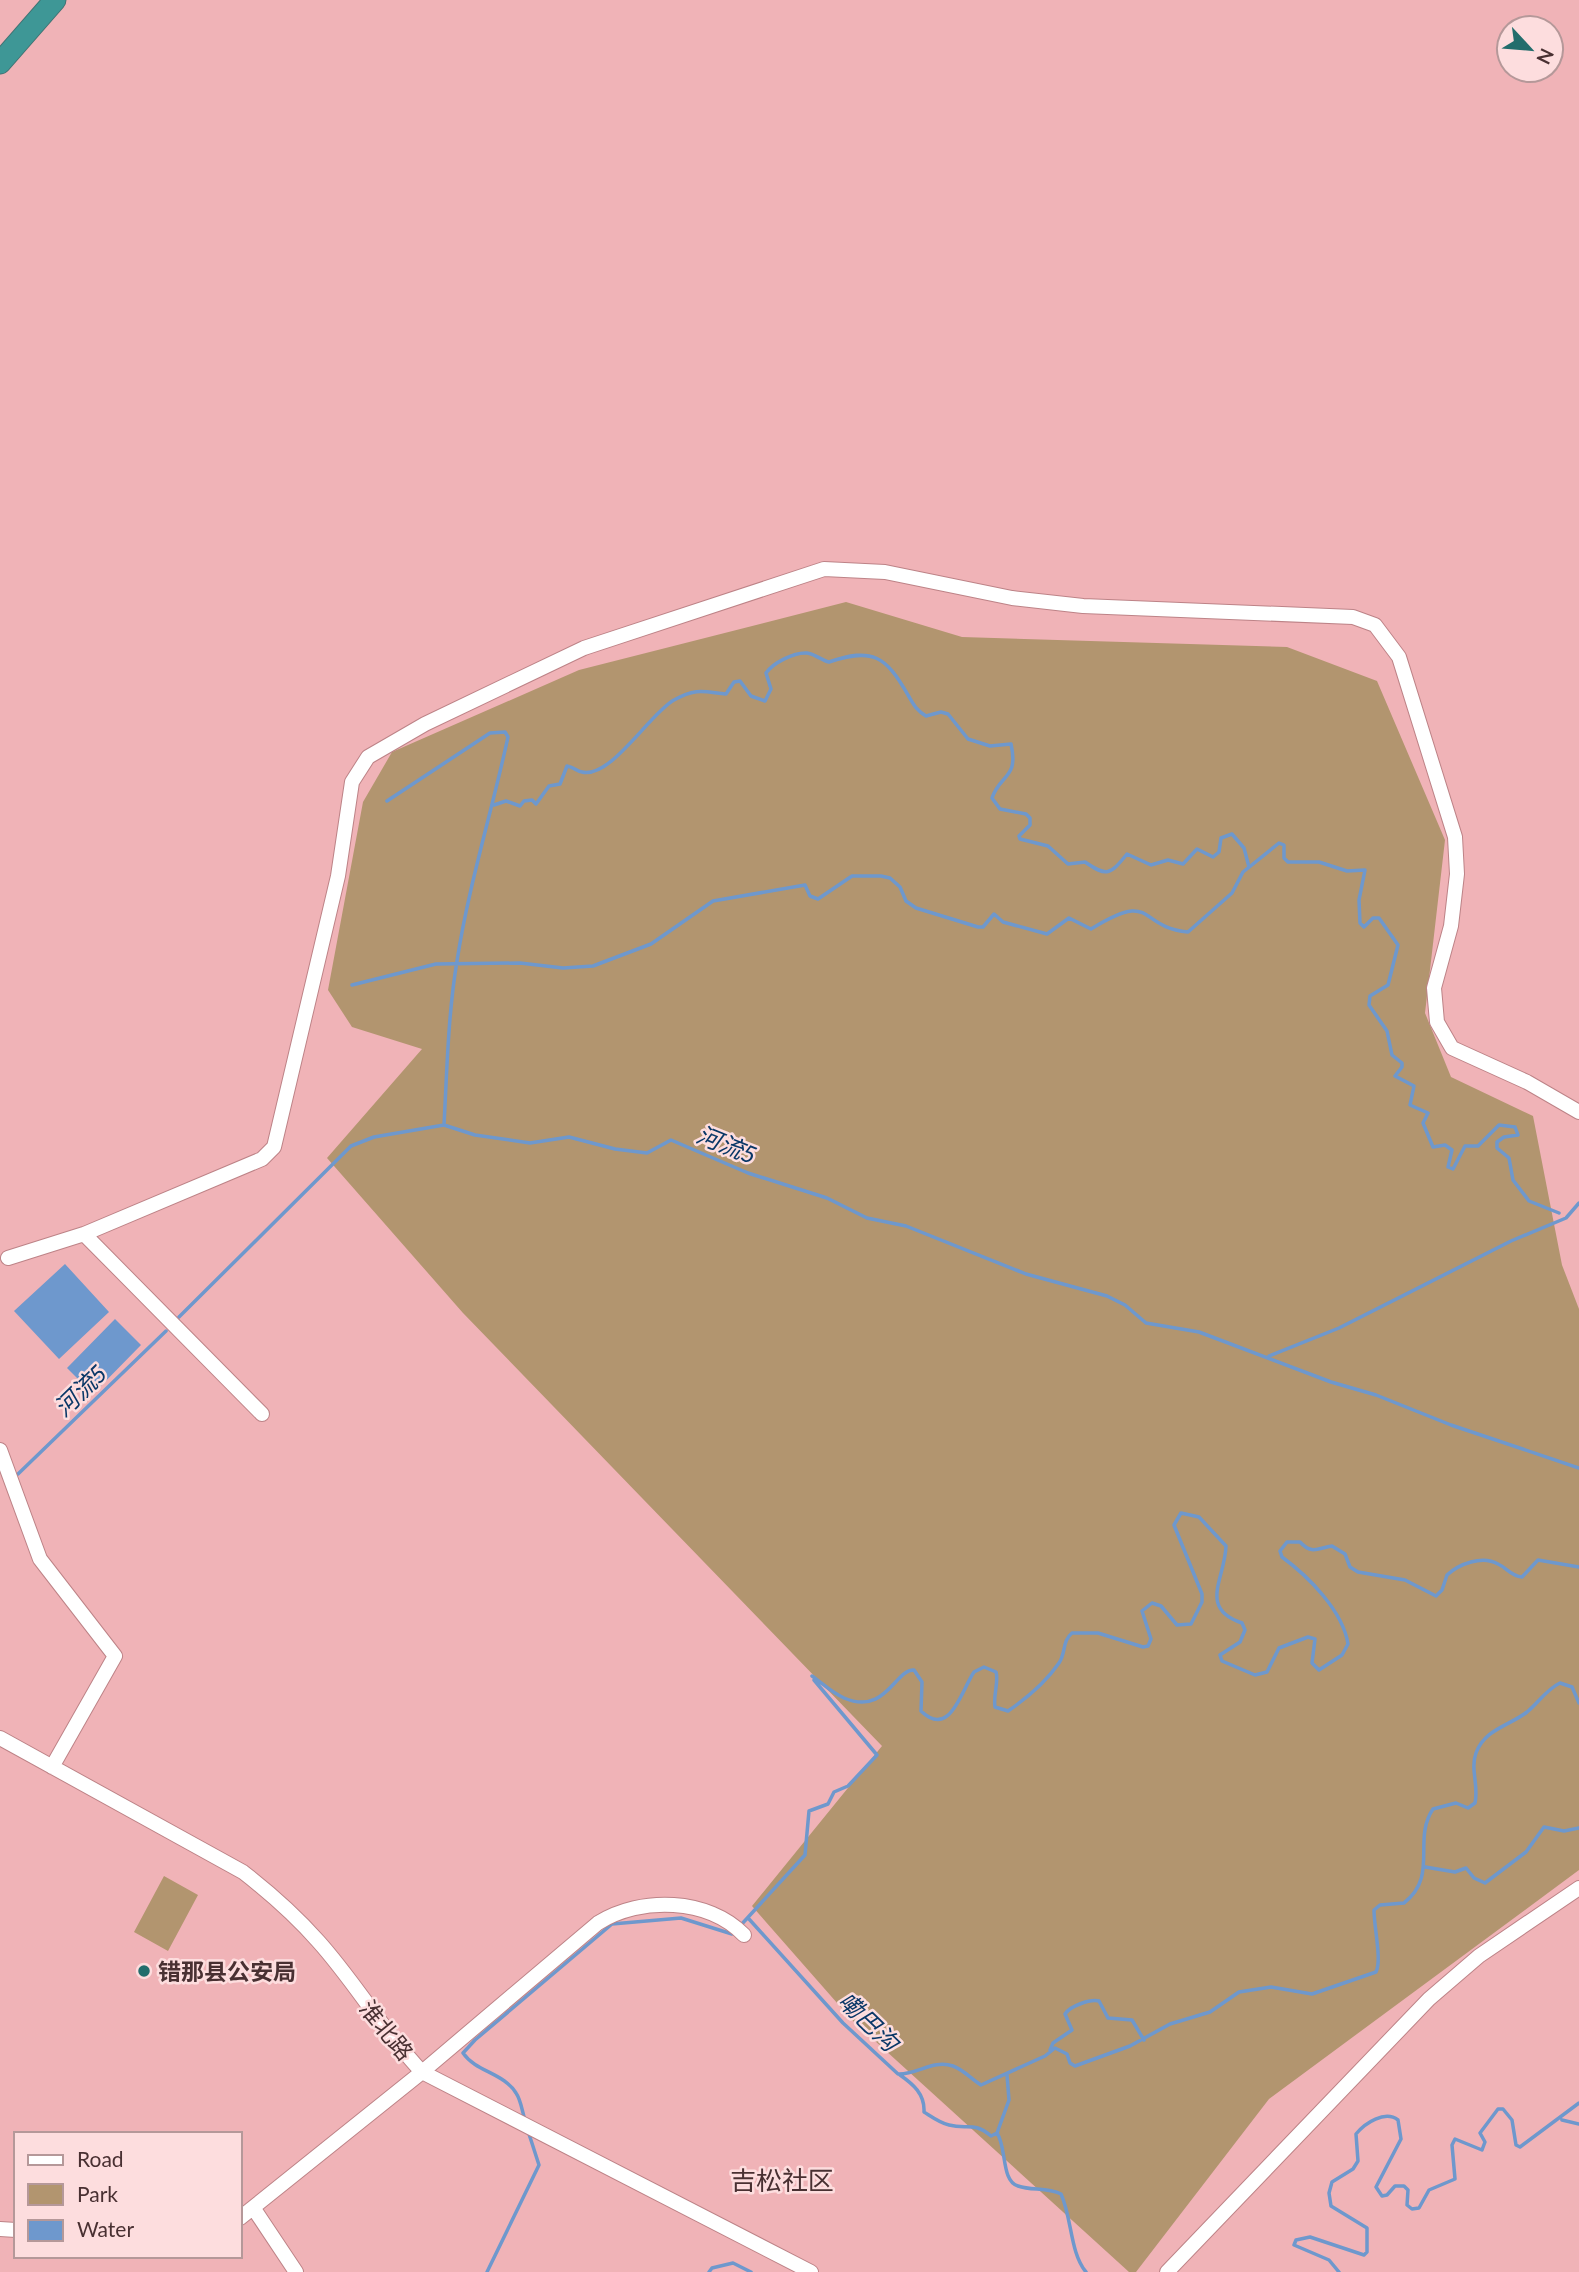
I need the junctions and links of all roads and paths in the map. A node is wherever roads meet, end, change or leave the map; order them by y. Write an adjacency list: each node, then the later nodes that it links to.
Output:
1 (55, 0): 2 (highway)
2 (0, 63)
3 (1579, 1112): 4 (street)
4 (84, 1234): 5 (street); 6 (street)
5 (8, 1258)
6 (262, 1414)
7 (0, 1450): 9 (street)
8 (0, 1738): 9 (street, 淮北路)
9 (52, 1767): 12 (street, 淮北路)
10 (1579, 1888): 17 (street)
11 (744, 1935): 12 (street)
12 (422, 2072): 13 (street); 16 (street, 淮北路)
13 (254, 2209): 14 (street); 15 (street)
14 (242, 2217)
15 (296, 2272)
16 (811, 2272)
17 (1167, 2272)

